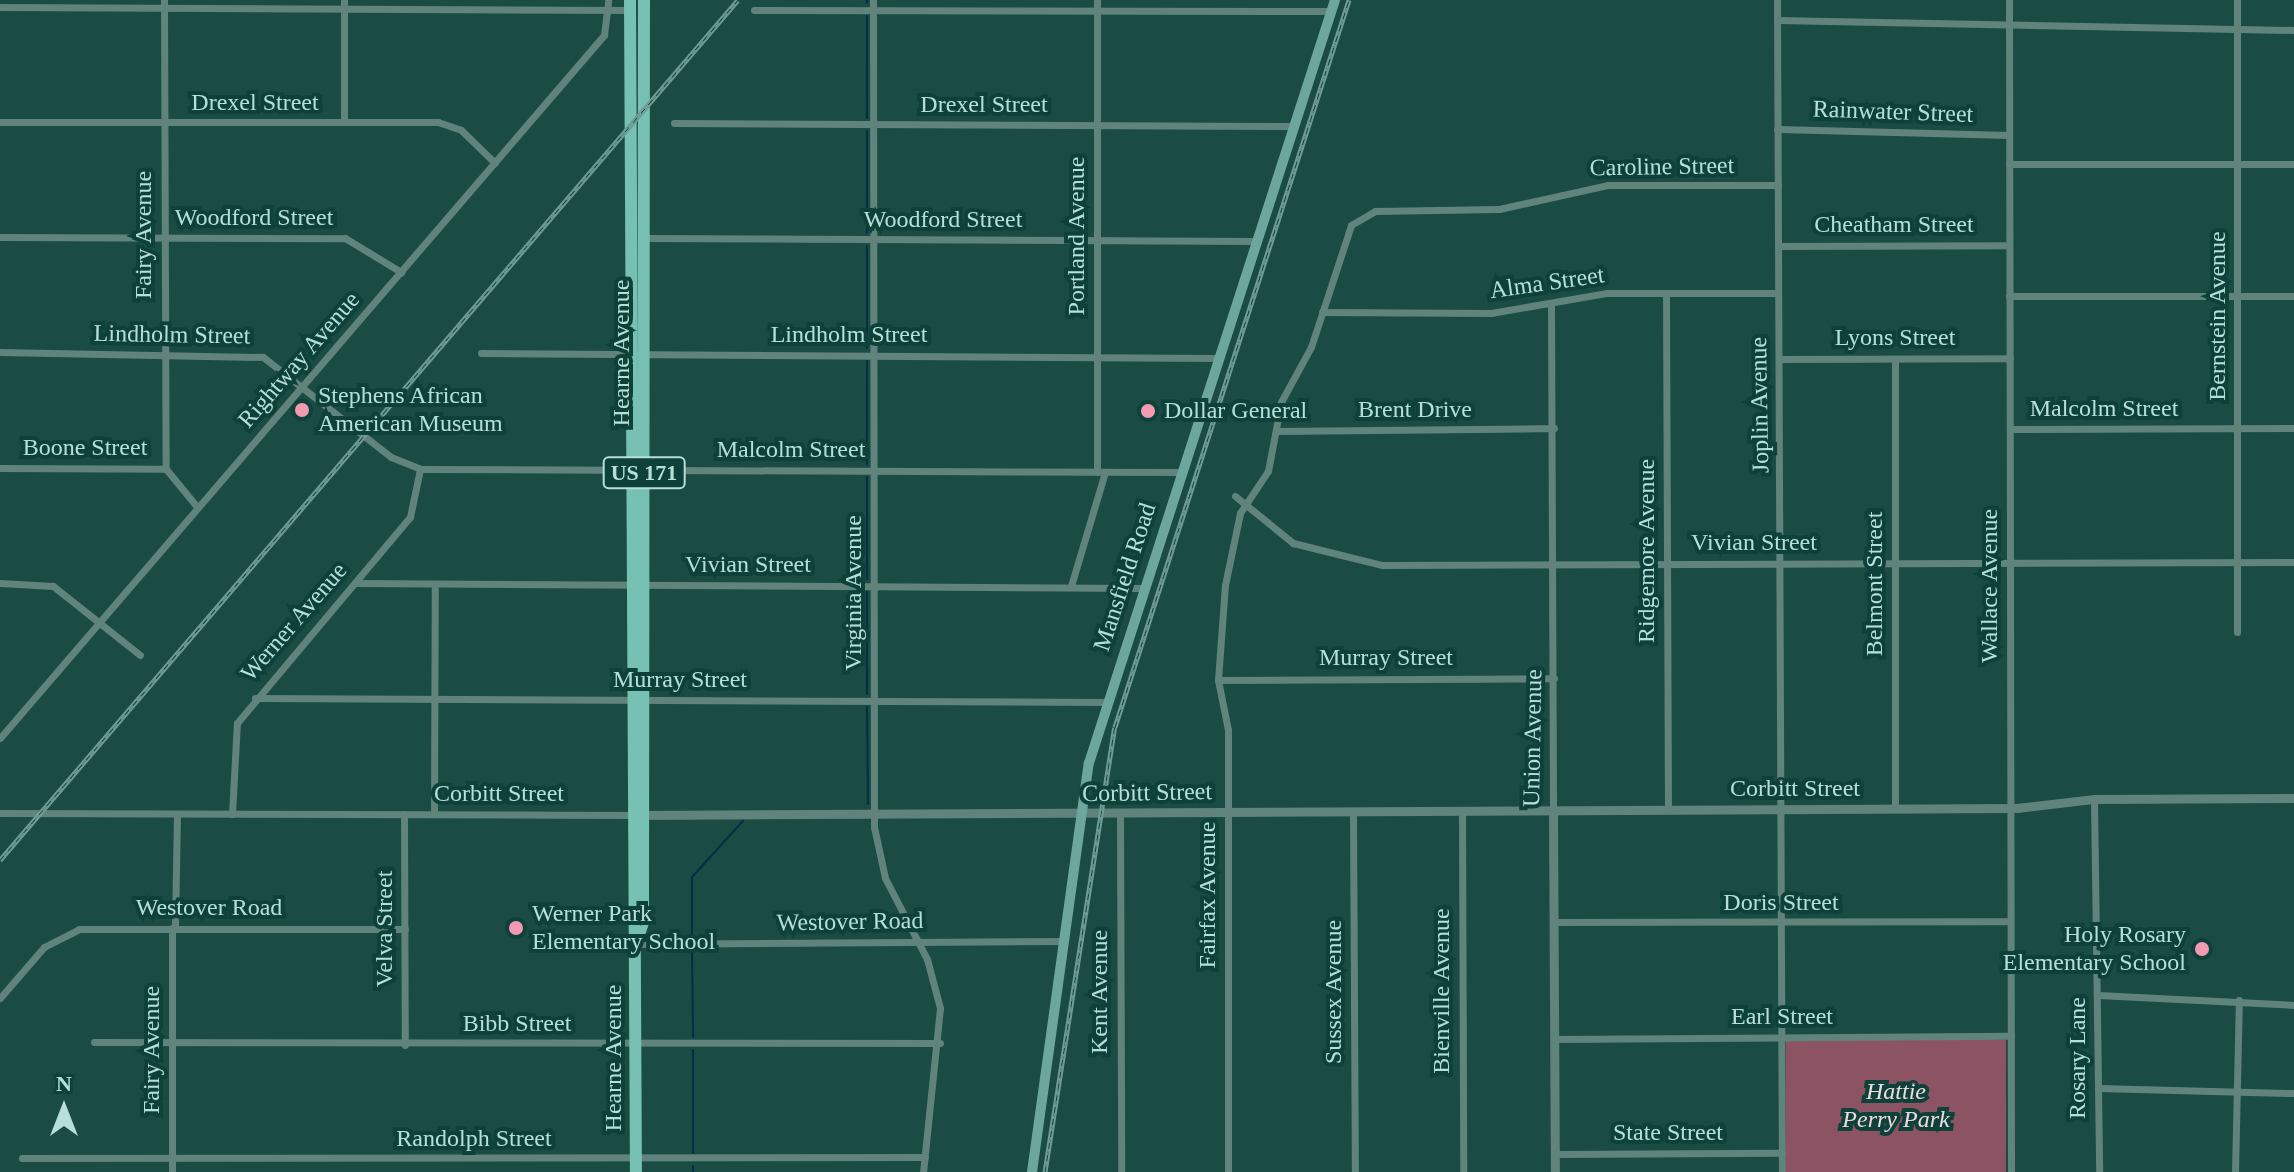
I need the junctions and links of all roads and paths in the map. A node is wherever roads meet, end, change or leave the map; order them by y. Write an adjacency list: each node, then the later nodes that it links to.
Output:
1 (644, 0): 38 (main road, Hearne Avenue / US 171)
2 (873, 0): 14 (street, Virginia Avenue)
3 (1097, 0): 15 (street, Portland Avenue)
4 (1777, 0): 16 (street, Joplin Avenue)
5 (2009, 0): 17 (street, Wallace Avenue)
6 (2237, 0): 19 (street, Bernstein Avenue)
7 (164, 4): 8 (street); 12 (street); 21 (street, Fairy Avenue)
8 (344, 4): 9 (street); 22 (street)
9 (608, 4): 11 (street); 29 (street, Rightway Avenue)
10 (1333, 4): 15 (street); 26 (main road, Mansfield Road)
11 (630, 5): 36 (main road, Hearne Avenue / US 171)
12 (0, 7)
13 (754, 10): 14 (street)
14 (873, 10): 15 (street); 24 (street, Virginia Avenue)
15 (1097, 10): 25 (street, Portland Avenue)
16 (1777, 20): 17 (street); 27 (street, Joplin Avenue)
17 (2009, 30): 19 (street); 28 (street, Wallace Avenue)
18 (2294, 30): 19 (street)
19 (2236, 31): 30 (street, Bernstein Avenue)
20 (0, 122): 21 (street, Drexel Street)
21 (164, 122): 22 (street, Drexel Street); 37 (street, Fairy Avenue)
22 (344, 122): 29 (street, Drexel Street)
23 (674, 123): 24 (street, Drexel Street)
24 (874, 124): 25 (street, Drexel Street); 39 (street, Virginia Avenue)
25 (1097, 125): 26 (street, Drexel Street); 40 (street, Portland Avenue)
26 (1293, 126): 41 (main road, Mansfield Road)
27 (1777, 129): 28 (street, Rainwater Street); 33 (street, Joplin Avenue)
28 (2009, 135): 31 (street, Wallace Avenue)
29 (495, 163): 44 (street, Rightway Avenue)
30 (2238, 163): 31 (street); 32 (street); 48 (street, Bernstein Avenue)
31 (2009, 164): 42 (street, Wallace Avenue)
32 (2294, 164)
33 (1778, 185): 34 (street, Caroline Street); 43 (street, Joplin Avenue)
34 (1360, 217): 51 (street, Fairfax Avenue)
35 (0, 237): 37 (street, Woodford Street)
36 (630, 238): 38 (street, Woodford Street); 54 (main road, Hearne Avenue / US 171)
37 (164, 239): 44 (street, Woodford Street); 56 (street, Fairy Avenue)
38 (644, 239): 39 (street, Woodford Street); 55 (main road, Hearne Avenue / US 171)
39 (874, 239): 40 (street, Woodford Street); 57 (street, Virginia Avenue)
40 (1097, 241): 41 (street, Woodford Street); 58 (street, Portland Avenue)
41 (1255, 241): 59 (main road, Mansfield Road)
42 (2009, 245): 43 (street, Cheatham Street); 47 (street, Wallace Avenue)
43 (1778, 246): 46 (street, Joplin Avenue)
44 (401, 272): 63 (street, Rightway Avenue)
45 (1666, 293): 46 (street, Alma Street); 50 (street, Alma Street); 85 (street, Ridgemore Avenue)
46 (1778, 293): 61 (street, Joplin Avenue)
47 (2009, 296): 48 (street); 60 (street, Wallace Avenue)
48 (2237, 296): 49 (street); 65 (street, Bernstein Avenue)
49 (2294, 296)
50 (1551, 304): 51 (street, Alma Street); 64 (street, Union Avenue)
51 (1322, 312): 68 (street, Fairfax Avenue)
52 (0, 352): 56 (street, Lindholm Street)
53 (481, 353): 54 (street, Lindholm Street)
54 (630, 354): 55 (street, Lindholm Street); 72 (main road, Hearne Avenue / US 171)
55 (644, 354): 57 (street, Lindholm Street); 73 (main road, Hearne Avenue / US 171)
56 (165, 355): 63 (street, Lindholm Street); 70 (street, Fairy Avenue)
57 (874, 355): 58 (street, Lindholm Street); 74 (street, Virginia Avenue)
58 (1097, 356): 59 (street, Lindholm Street); 75 (street, Portland Avenue)
59 (1217, 358): 76 (main road, Mansfield Road)
60 (2010, 358): 62 (street, Lyons Street); 67 (street, Wallace Avenue)
61 (1779, 359): 62 (street, Lyons Street); 86 (street, Joplin Avenue)
62 (1895, 359): 80 (street, Belmont Street)
63 (304, 384): 71 (street, Lindholm Street); 79 (street, Rightway Avenue)
64 (1554, 428): 68 (street, Brent Drive); 84 (street, Union Avenue)
65 (2238, 428): 66 (street, Malcolm Street); 67 (street, Malcolm Street); 82 (street, Bernstein Avenue)
66 (2294, 428)
67 (2010, 429): 81 (street, Wallace Avenue)
68 (1276, 431): 78 (street, Fairfax Avenue)
69 (0, 468): 70 (street, Boone Street)
70 (166, 469): 79 (street, Boone Street)
71 (420, 469): 72 (street, Malcolm Street); 88 (street, Werner Avenue)
72 (630, 470): 73 (street, Malcolm Street); 90 (main road, Hearne Avenue / US 171)
73 (644, 470): 74 (street, Malcolm Street); 91 (main road, Hearne Avenue / US 171)
74 (874, 470): 75 (street, Malcolm Street); 92 (street, Virginia Avenue)
75 (1101, 472): 76 (street, Malcolm Street); 93 (street, Portland Avenue)
76 (1180, 472): 94 (main road, Mansfield Road)
77 (1235, 496): 78 (street, Vivian Street)
78 (1245, 505): 84 (street, Vivian Street); 99 (street, Fairfax Avenue)
79 (198, 508): 95 (street, Rightway Avenue)
80 (1894, 562): 81 (street, Vivian Street); 86 (street, Vivian Street); 111 (street, Belmont Street)
81 (2010, 562): 82 (street, Vivian Street); 109 (street, Wallace Avenue)
82 (2240, 562): 83 (street, Vivian Street); 96 (street, Bernstein Avenue)
83 (2294, 562)
84 (1555, 563): 85 (street, Vivian Street); 98 (street, Union Avenue)
85 (1668, 563): 86 (street, Vivian Street); 113 (street, Ridgemore Avenue)
86 (1781, 563): 110 (street, Joplin Avenue)
87 (0, 583): 95 (street)
88 (355, 583): 89 (street, Vivian Street); 100 (street, Werner Avenue)
89 (435, 584): 90 (street, Vivian Street); 101 (street)
90 (630, 585): 91 (street, Vivian Street); 102 (main road, Hearne Avenue / US 171)
91 (644, 585): 92 (street, Vivian Street); 104 (main road, Hearne Avenue / US 171)
92 (875, 585): 93 (street, Vivian Street); 103 (street, Virginia Avenue)
93 (1071, 586): 94 (street, Vivian Street)
94 (1142, 588): 105 (main road, Mansfield Road)
95 (100, 622): 97 (street); 106 (street, Rightway Avenue)
96 (2237, 632)
97 (140, 655)
98 (1554, 678): 99 (street, Murray Street); 112 (street, Union Avenue)
99 (1218, 680): 117 (street, Fairfax Avenue)
100 (255, 698): 101 (street, Murray Street); 120 (street, Werner Avenue)
101 (435, 699): 102 (street, Murray Street); 122 (street)
102 (630, 700): 104 (street, Murray Street); 124 (main road, Hearne Avenue / US 171)
103 (875, 700): 104 (street, Murray Street); 105 (street, Murray Street); 126 (street, Virginia Avenue)
104 (644, 701): 125 (main road, Hearne Avenue / US 171)
105 (1106, 702): 123 (main road, Mansfield Road)
106 (1, 734)
107 (2294, 798): 108 (street, Corbitt Street)
108 (2094, 799): 109 (street, Corbitt Street); 135 (street, Rosary Lane)
109 (2010, 808): 111 (street, Corbitt Street); 127 (street, Wallace Avenue)
110 (1782, 809): 111 (street, Corbitt Street); 113 (street, Corbitt Street); 129 (street, Joplin Avenue)
111 (1895, 809)
112 (1553, 810): 113 (street, Corbitt Street); 115 (street, Corbitt Street); 128 (street, Union Avenue)
113 (1668, 810)
114 (1353, 811): 115 (street, Corbitt Street); 117 (street, Corbitt Street); 161 (street, Sussex Avenue)
115 (1462, 811): 162 (street, Bienville Avenue)
116 (1120, 812): 117 (street, Corbitt Street); 123 (street, Corbitt Street); 159 (street, Kent Avenue)
117 (1228, 812): 160 (street, Fairfax Avenue)
118 (0, 813): 119 (street, Corbitt Street)
119 (177, 814): 120 (street, Corbitt Street); 130 (street, Fairy Avenue)
120 (232, 814): 121 (street, Corbitt Street)
121 (404, 814): 122 (street, Corbitt Street); 131 (street, Velva Street)
122 (434, 814): 124 (street, Corbitt Street)
123 (1081, 814): 126 (street, Corbitt Street); 132 (main road, Mansfield Road)
124 (630, 815): 125 (street, Corbitt Street); 134 (main road, Hearne Avenue / US 171)
125 (644, 815): 126 (street, Corbitt Street); 134 (main road, Hearne Avenue / US 171)
126 (874, 815): 133 (street, Virginia Avenue)
127 (2010, 921): 129 (street, Doris Street); 139 (street, Wallace Avenue)
128 (1553, 922): 129 (street, Doris Street); 141 (street, Union Avenue)
129 (1782, 923): 140 (street, Joplin Avenue)
130 (174, 928): 131 (street, Westover Road); 136 (street, Westover Road); 144 (street, Fairy Avenue)
131 (405, 929): 146 (street, Velva Street)
132 (1064, 941): 133 (street, Westover Road); 158 (main road, Mansfield Road)
133 (918, 942): 134 (street, Westover Road); 143 (street, Virginia Avenue)
134 (636, 944): 145 (main road, Hearne Avenue / US 171)
135 (2098, 995): 137 (street); 148 (street, Rosary Lane)
136 (0, 998)
137 (2239, 1000): 138 (street); 147 (street)
138 (2294, 1005)
139 (2011, 1036): 140 (street, Earl Street); 165 (street, Wallace Avenue)
140 (1782, 1037): 141 (street, Earl Street); 150 (street, Joplin Avenue)
141 (1554, 1039): 151 (street, Union Avenue)
142 (94, 1042): 144 (street, Bibb Street)
143 (940, 1043): 145 (street, Bibb Street); 152 (street, Virginia Avenue)
144 (171, 1044): 146 (street, Bibb Street); 154 (street, Fairy Avenue)
145 (636, 1044): 146 (street, Bibb Street); 155 (main road, Hearne Avenue / US 171)
146 (405, 1045)
147 (2238, 1087): 148 (street); 149 (street); 167 (street)
148 (2098, 1088): 166 (street, Rosary Lane)
149 (2294, 1093)
150 (1782, 1153): 151 (street, State Street); 164 (street, Joplin Avenue)
151 (1555, 1154): 163 (street, Union Avenue)
152 (925, 1157): 155 (street, Randolph Street); 157 (street, Virginia Avenue)
153 (22, 1158): 154 (street, Randolph Street)
154 (172, 1158): 155 (street, Randolph Street); 156 (street, Fairy Avenue)
155 (636, 1166)
156 (172, 1172)
157 (923, 1172)
158 (1032, 1172)
159 (1121, 1172)
160 (1228, 1172)
161 (1355, 1172)
162 (1463, 1172)
163 (1555, 1172)
164 (1782, 1172)
165 (2011, 1172)
166 (2099, 1172)
167 (2235, 1172)

